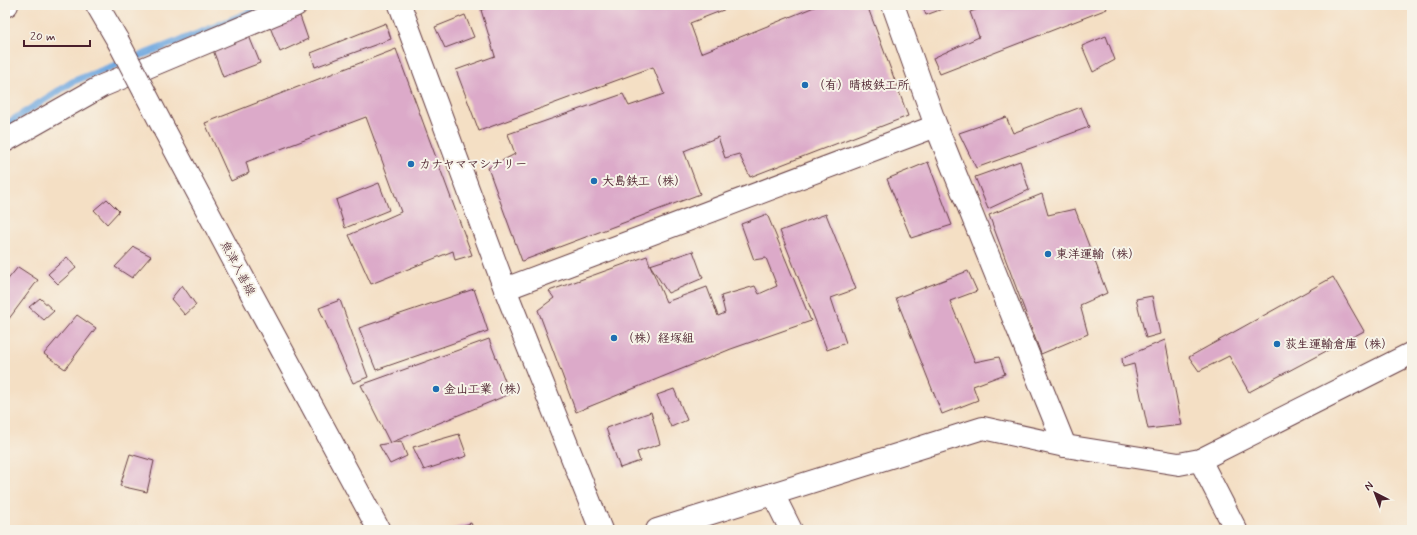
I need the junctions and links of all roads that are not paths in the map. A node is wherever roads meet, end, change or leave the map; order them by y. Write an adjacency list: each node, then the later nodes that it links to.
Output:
1 (97, 5): 12 (street, 魚津入善線, bridge)
2 (296, 5): 6 (street)
3 (400, 5): 7 (street)
4 (893, 5): 5 (street)
5 (936, 126): 7 (street); 9 (street)
6 (5, 141)
7 (505, 289): 13 (street)
8 (1412, 353): 10 (street)
9 (1065, 446): 10 (street); 11 (street)
10 (1200, 460): 16 (street)
11 (773, 494): 14 (street); 15 (street)
12 (379, 530)
13 (601, 530)
14 (657, 530)
15 (791, 530)
16 (1236, 530)

